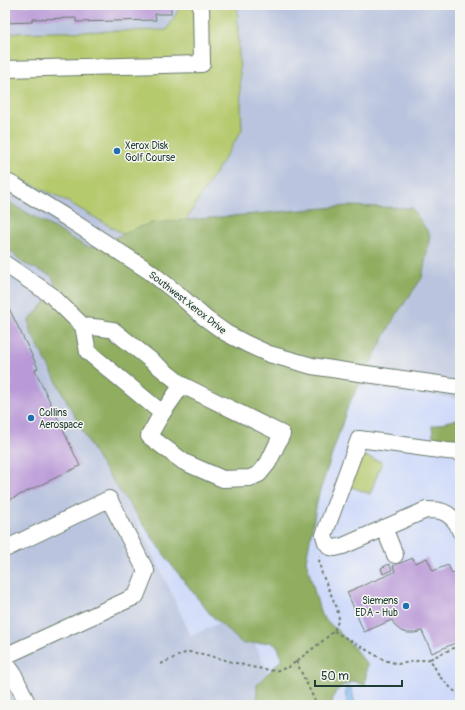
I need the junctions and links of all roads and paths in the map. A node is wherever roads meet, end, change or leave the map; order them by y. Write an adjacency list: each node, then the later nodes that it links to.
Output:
1 (201, 5): 2 (lane)
2 (5, 69)
3 (5, 181): 7 (lane, Southwest Xerox Drive)
4 (5, 264): 5 (lane)
5 (83, 326): 6 (lane); 8 (lane)
6 (182, 385): 8 (lane); 8 (lane)
7 (460, 387)
8 (161, 415)
9 (460, 452): 12 (lane)
10 (384, 528): 11 (lane); 12 (lane); 14 (lane)
11 (460, 531)
12 (326, 542): 15 (path)
13 (5, 549): 17 (lane)
14 (395, 555)
15 (334, 631): 18 (path); 19 (path)
16 (460, 645): 18 (path)
17 (5, 656)
18 (430, 659): 22 (path)
19 (296, 661): 21 (path); 24 (path)
20 (5, 662): 23 (lane)
21 (161, 664)
22 (460, 695)
23 (28, 705)
24 (316, 705)

